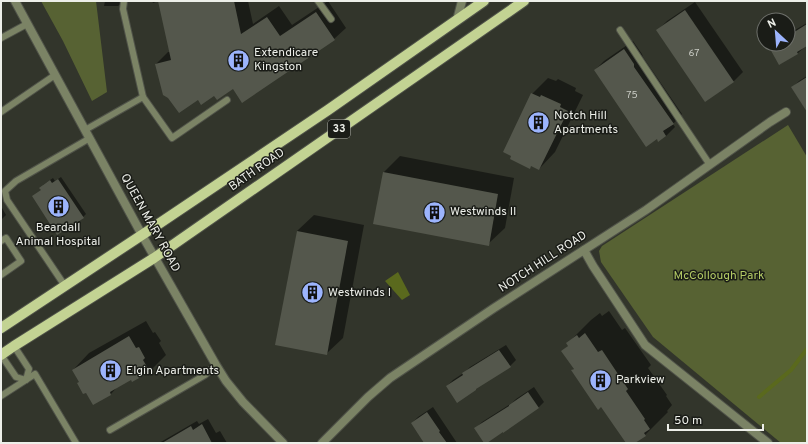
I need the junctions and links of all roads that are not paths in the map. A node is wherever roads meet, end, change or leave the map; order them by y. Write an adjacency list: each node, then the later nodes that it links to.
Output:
1 (15, 1): 9 (street, QUEEN MARY ROAD)
2 (124, 1): 13 (lane)
3 (318, 1): 7 (lane)
4 (462, 1): 8 (street)
5 (484, 1): 8 (main road, BATH ROAD / 33)
6 (524, 1): 23 (main road, BATH ROAD / 33)
7 (331, 19)
8 (457, 20): 20 (main road, BATH ROAD / 33)
9 (28, 24): 11 (lane); 12 (street, QUEEN MARY ROAD)
10 (620, 30): 19 (lane)
11 (1, 38)
12 (55, 75): 15 (lane); 17 (street, QUEEN MARY ROAD)
13 (143, 97): 14 (lane); 17 (lane)
14 (227, 100)
15 (1, 112)
16 (786, 112): 19 (street, NOTCH HILL ROAD)
17 (85, 130): 18 (street, QUEEN MARY ROAD)
18 (90, 138): 20 (street, QUEEN MARY ROAD); 25 (lane)
19 (710, 165): 22 (street, NOTCH HILL ROAD)
20 (142, 235): 23 (street, QUEEN MARY ROAD); 25 (main road, BATH ROAD / 33)
21 (1, 241): 24 (lane)
22 (584, 250): 35 (street, NOTCH HILL ROAD); 36 (street)
23 (154, 258): 27 (main road, BATH ROAD / 33); 29 (street, QUEEN MARY ROAD)
24 (1, 275)
25 (65, 286): 26 (main road, BATH ROAD / 33)
26 (3, 324)
27 (14, 346): 28 (main road, BATH ROAD / 33); 30 (lane)
28 (1, 355): 30 (lane)
29 (216, 365): 32 (lane); 34 (street, QUEEN MARY ROAD)
30 (26, 380): 31 (lane); 33 (lane)
31 (1, 396)
32 (110, 430)
33 (76, 443)
34 (283, 443)
35 (322, 443)
36 (768, 443)

